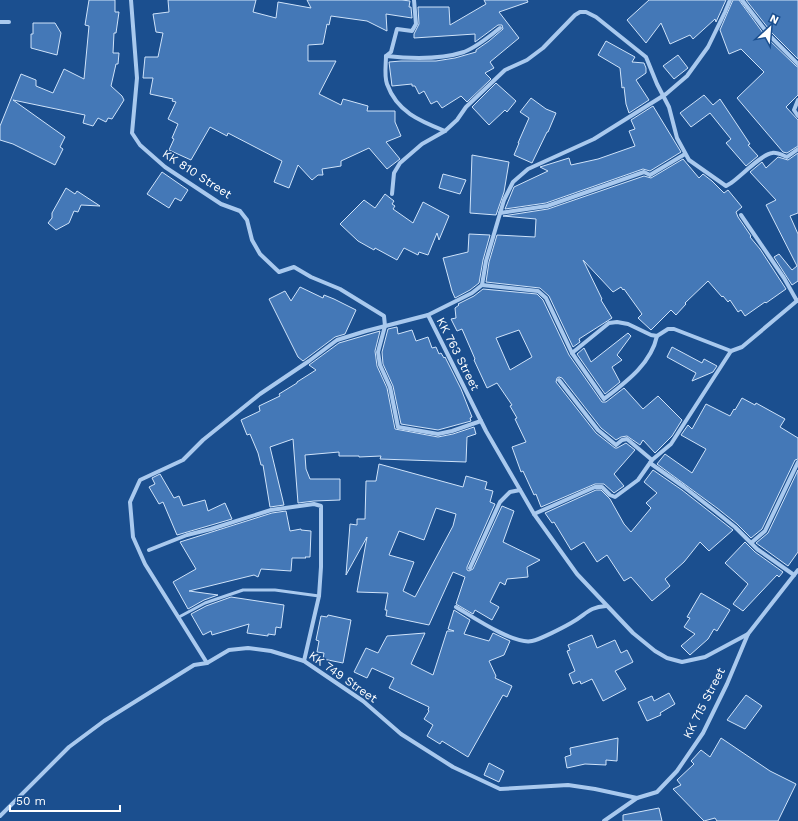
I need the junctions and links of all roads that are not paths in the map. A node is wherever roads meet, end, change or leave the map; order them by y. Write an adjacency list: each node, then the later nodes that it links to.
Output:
1 (131, 0): 22 (street, KK 810 Street)
2 (414, 0): 8 (street)
3 (730, 0): 10 (street)
4 (742, 0): 9 (street)
5 (0, 22): 6 (street)
6 (9, 22)
7 (500, 28): 8 (street)
8 (386, 56): 13 (street)
9 (798, 64)
10 (662, 96): 13 (street); 15 (street); 17 (street)
11 (798, 100): 12 (street)
12 (798, 116)
13 (445, 131): 16 (street)
14 (798, 149): 15 (street)
15 (686, 154): 17 (street)
16 (392, 194)
17 (500, 213): 19 (street)
18 (741, 215): 20 (street)
19 (482, 285): 21 (street, KK 763 Street); 25 (street)
20 (798, 300): 24 (street)
21 (428, 315): 22 (street); 27 (street, KK 763 Street)
22 (385, 326): 27 (street); 40 (street)
23 (657, 336): 24 (street); 25 (street); 25 (street)
24 (730, 350): 28 (street)
25 (572, 353)
26 (559, 380): 28 (street)
27 (481, 421): 30 (street, KK 763 Street)
28 (651, 461): 31 (street); 32 (street)
29 (798, 462): 32 (street)
30 (520, 490): 31 (street, KK 763 Street); 34 (street)
31 (534, 514): 38 (street, KK 763 Street)
32 (751, 543): 36 (street)
33 (149, 550): 37 (street)
34 (470, 568)
35 (798, 570): 36 (street, KK 715 Street)
36 (794, 575): 41 (street, KK 715 Street)
37 (319, 596): 40 (lane); 42 (street)
38 (606, 606): 39 (street); 41 (street, KK 763 Street)
39 (456, 607)
40 (179, 617): 43 (street)
41 (748, 634): 44 (street, KK 715 Street)
42 (304, 660): 43 (street, KK 749 Street); 44 (street, KK 749 Street)
43 (206, 663): 45 (street, KK 749 Street)
44 (637, 798): 46 (street, KK 715 Street)
45 (0, 816)
46 (604, 821)

